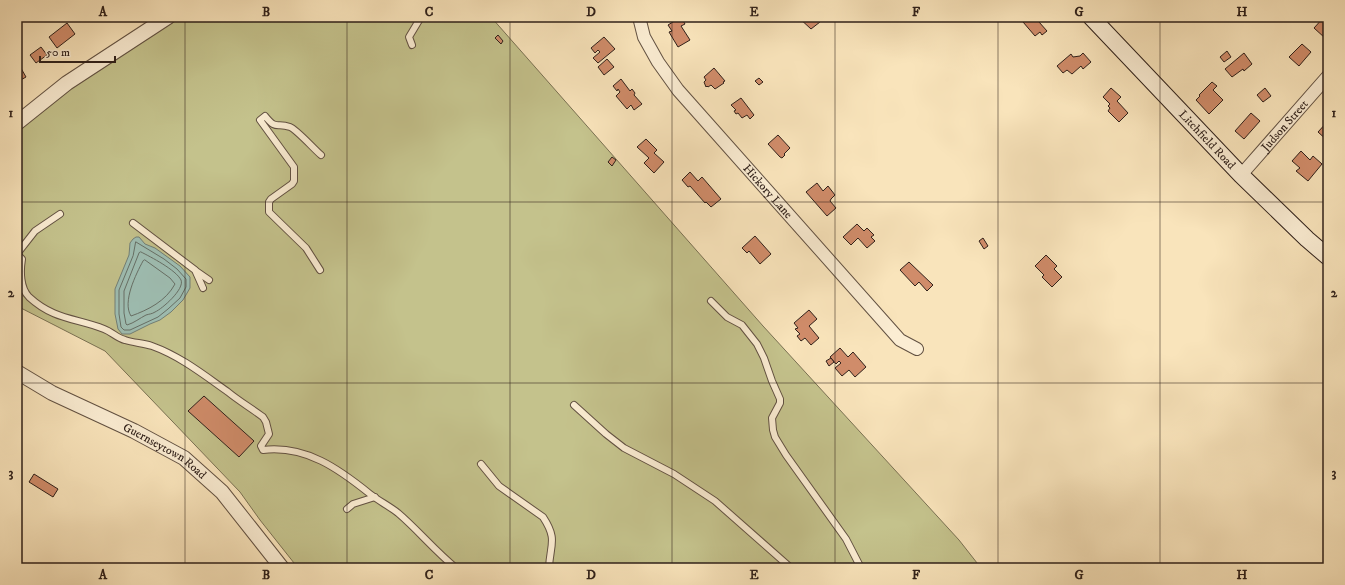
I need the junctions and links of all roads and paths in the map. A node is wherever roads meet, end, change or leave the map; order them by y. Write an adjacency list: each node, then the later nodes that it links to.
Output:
1 (168, 17): 7 (street)
2 (421, 17): 5 (lane)
3 (639, 17): 18 (street, Hickory Lane)
4 (1091, 17): 9 (main road, Litchfield Road)
5 (412, 45)
6 (1328, 76): 9 (street, Judson Street)
7 (17, 123)
8 (321, 155): 14 (lane)
9 (1241, 175): 12 (main road, Litchfield Road)
10 (60, 214): 22 (lane)
11 (133, 222): 13 (lane)
12 (1328, 257)
13 (195, 270): 15 (lane); 16 (lane)
14 (320, 270)
15 (209, 280)
16 (203, 288)
17 (711, 301): 28 (lane)
18 (917, 349)
19 (17, 372): 24 (street, Guernseytown Road)
20 (574, 405): 27 (lane)
21 (481, 464): 26 (lane)
22 (375, 497): 23 (lane); 25 (lane)
23 (347, 509)
24 (282, 568)
25 (456, 568)
26 (549, 568)
27 (791, 568)
28 (861, 568)

